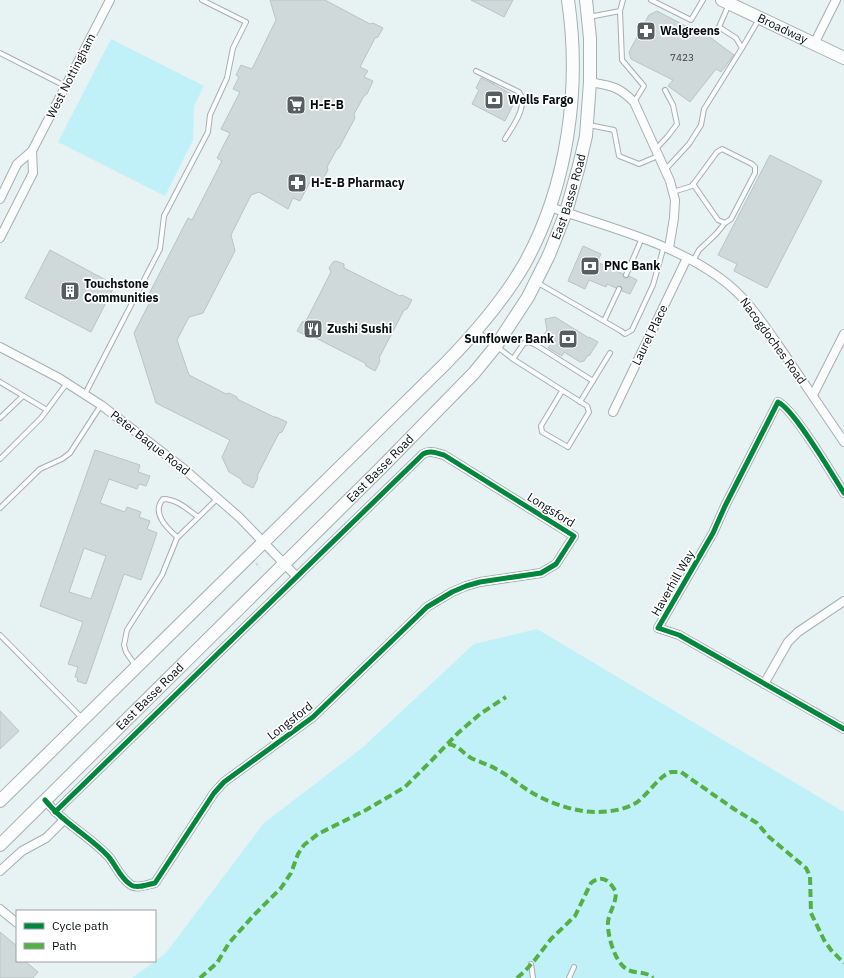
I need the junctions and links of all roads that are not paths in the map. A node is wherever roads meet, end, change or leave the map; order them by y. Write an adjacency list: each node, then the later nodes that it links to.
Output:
1 (110, 0): 19 (street, West Nottingham)
2 (202, 0): 51 (lane)
3 (568, 0): 30 (main road, East Basse Road)
4 (586, 0): 11 (main road, East Basse Road)
5 (623, 0): 10 (lane)
6 (651, 0): 7 (lane)
7 (703, 0)
8 (836, 0): 13 (street)
9 (733, 4): 12 (main road, Broadway); 14 (lane)
10 (620, 11): 11 (lane); 21 (lane)
11 (588, 18): 18 (main road, East Basse Road)
12 (760, 18): 13 (main road, Broadway); 14 (lane)
13 (814, 44): 16 (main road, Broadway)
14 (742, 48): 26 (lane)
15 (0, 53): 19 (lane)
16 (844, 58)
17 (476, 71): 23 (lane)
18 (590, 82): 21 (street); 22 (main road, East Basse Road)
19 (66, 86): 24 (street, West Nottingham)
20 (665, 90): 25 (lane)
21 (634, 102): 25 (street)
22 (587, 125): 25 (lane); 31 (main road, East Basse Road)
23 (505, 139)
24 (32, 151): 29 (street, West Nottingham); 33 (street)
25 (657, 153): 26 (street)
26 (665, 170): 28 (street)
27 (693, 184): 28 (lane); 32 (lane); 32 (lane)
28 (673, 192): 35 (street)
29 (0, 199)
30 (550, 207): 31 (street, Nacogdoches Road); 41 (main road, East Basse Road)
31 (566, 212): 34 (street, Nacogdoches Road); 38 (main road, East Basse Road)
32 (725, 223): 36 (lane)
33 (0, 238)
34 (642, 238): 35 (street, Nacogdoches Road); 37 (lane)
35 (667, 247): 36 (street, Nacogdoches Road); 40 (lane)
36 (690, 259): 52 (street, Nacogdoches Road); 57 (street, Laurel Place)
37 (626, 275)
38 (536, 282): 40 (lane); 43 (main road, East Basse Road)
39 (619, 289): 40 (lane)
40 (604, 321)
41 (477, 330): 43 (lane); 66 (main road, East Basse Road)
42 (844, 334): 52 (street)
43 (496, 346): 46 (lane); 67 (main road, East Basse Road)
44 (0, 347): 49 (street, Peter Baque Road)
45 (610, 353): 47 (lane)
46 (513, 359): 47 (lane); 50 (lane)
47 (593, 381): 54 (lane)
48 (0, 382): 53 (lane)
49 (66, 383): 51 (street, Peter Baque Road); 56 (lane)
50 (562, 391): 54 (lane); 54 (lane)
51 (84, 395): 55 (street, Peter Baque Road)
52 (813, 395): 59 (street, Nacogdoches Road)
53 (23, 396): 56 (lane); 58 (lane)
54 (580, 402)
55 (101, 405): 62 (street, Peter Baque Road); 63 (lane)
56 (47, 410): 60 (lane)
57 (613, 412)
58 (0, 418)
59 (844, 442)
60 (0, 458)
61 (844, 493): 72 (street, Haverhill Way)
62 (217, 499): 64 (lane); 66 (street, Peter Baque Road)
63 (0, 508)
64 (198, 518): 65 (lane); 65 (lane)
65 (177, 537): 71 (lane)
66 (263, 542): 67 (street, Peter Baque Road); 71 (main road, East Basse Road)
67 (283, 563): 68 (street); 75 (main road, East Basse Road)
68 (297, 577): 77 (street, Longsford); 78 (street, Longsford)
69 (844, 601): 72 (street)
70 (0, 635): 73 (lane)
71 (137, 667): 73 (main road, East Basse Road)
72 (764, 684): 74 (street, Haverhill Way)
73 (83, 720): 76 (main road, East Basse Road)
74 (844, 729)
75 (45, 800): 77 (street, Longsford); 79 (main road, East Basse Road)
76 (0, 801)
77 (55, 812): 78 (street, Longsford)
78 (64, 820): 80 (street)
79 (0, 845)
80 (0, 871)
81 (0, 909): 82 (street)
82 (16, 922)
83 (531, 964): 85 (lane)
84 (574, 967): 86 (lane)
85 (533, 978)
86 (569, 978)

